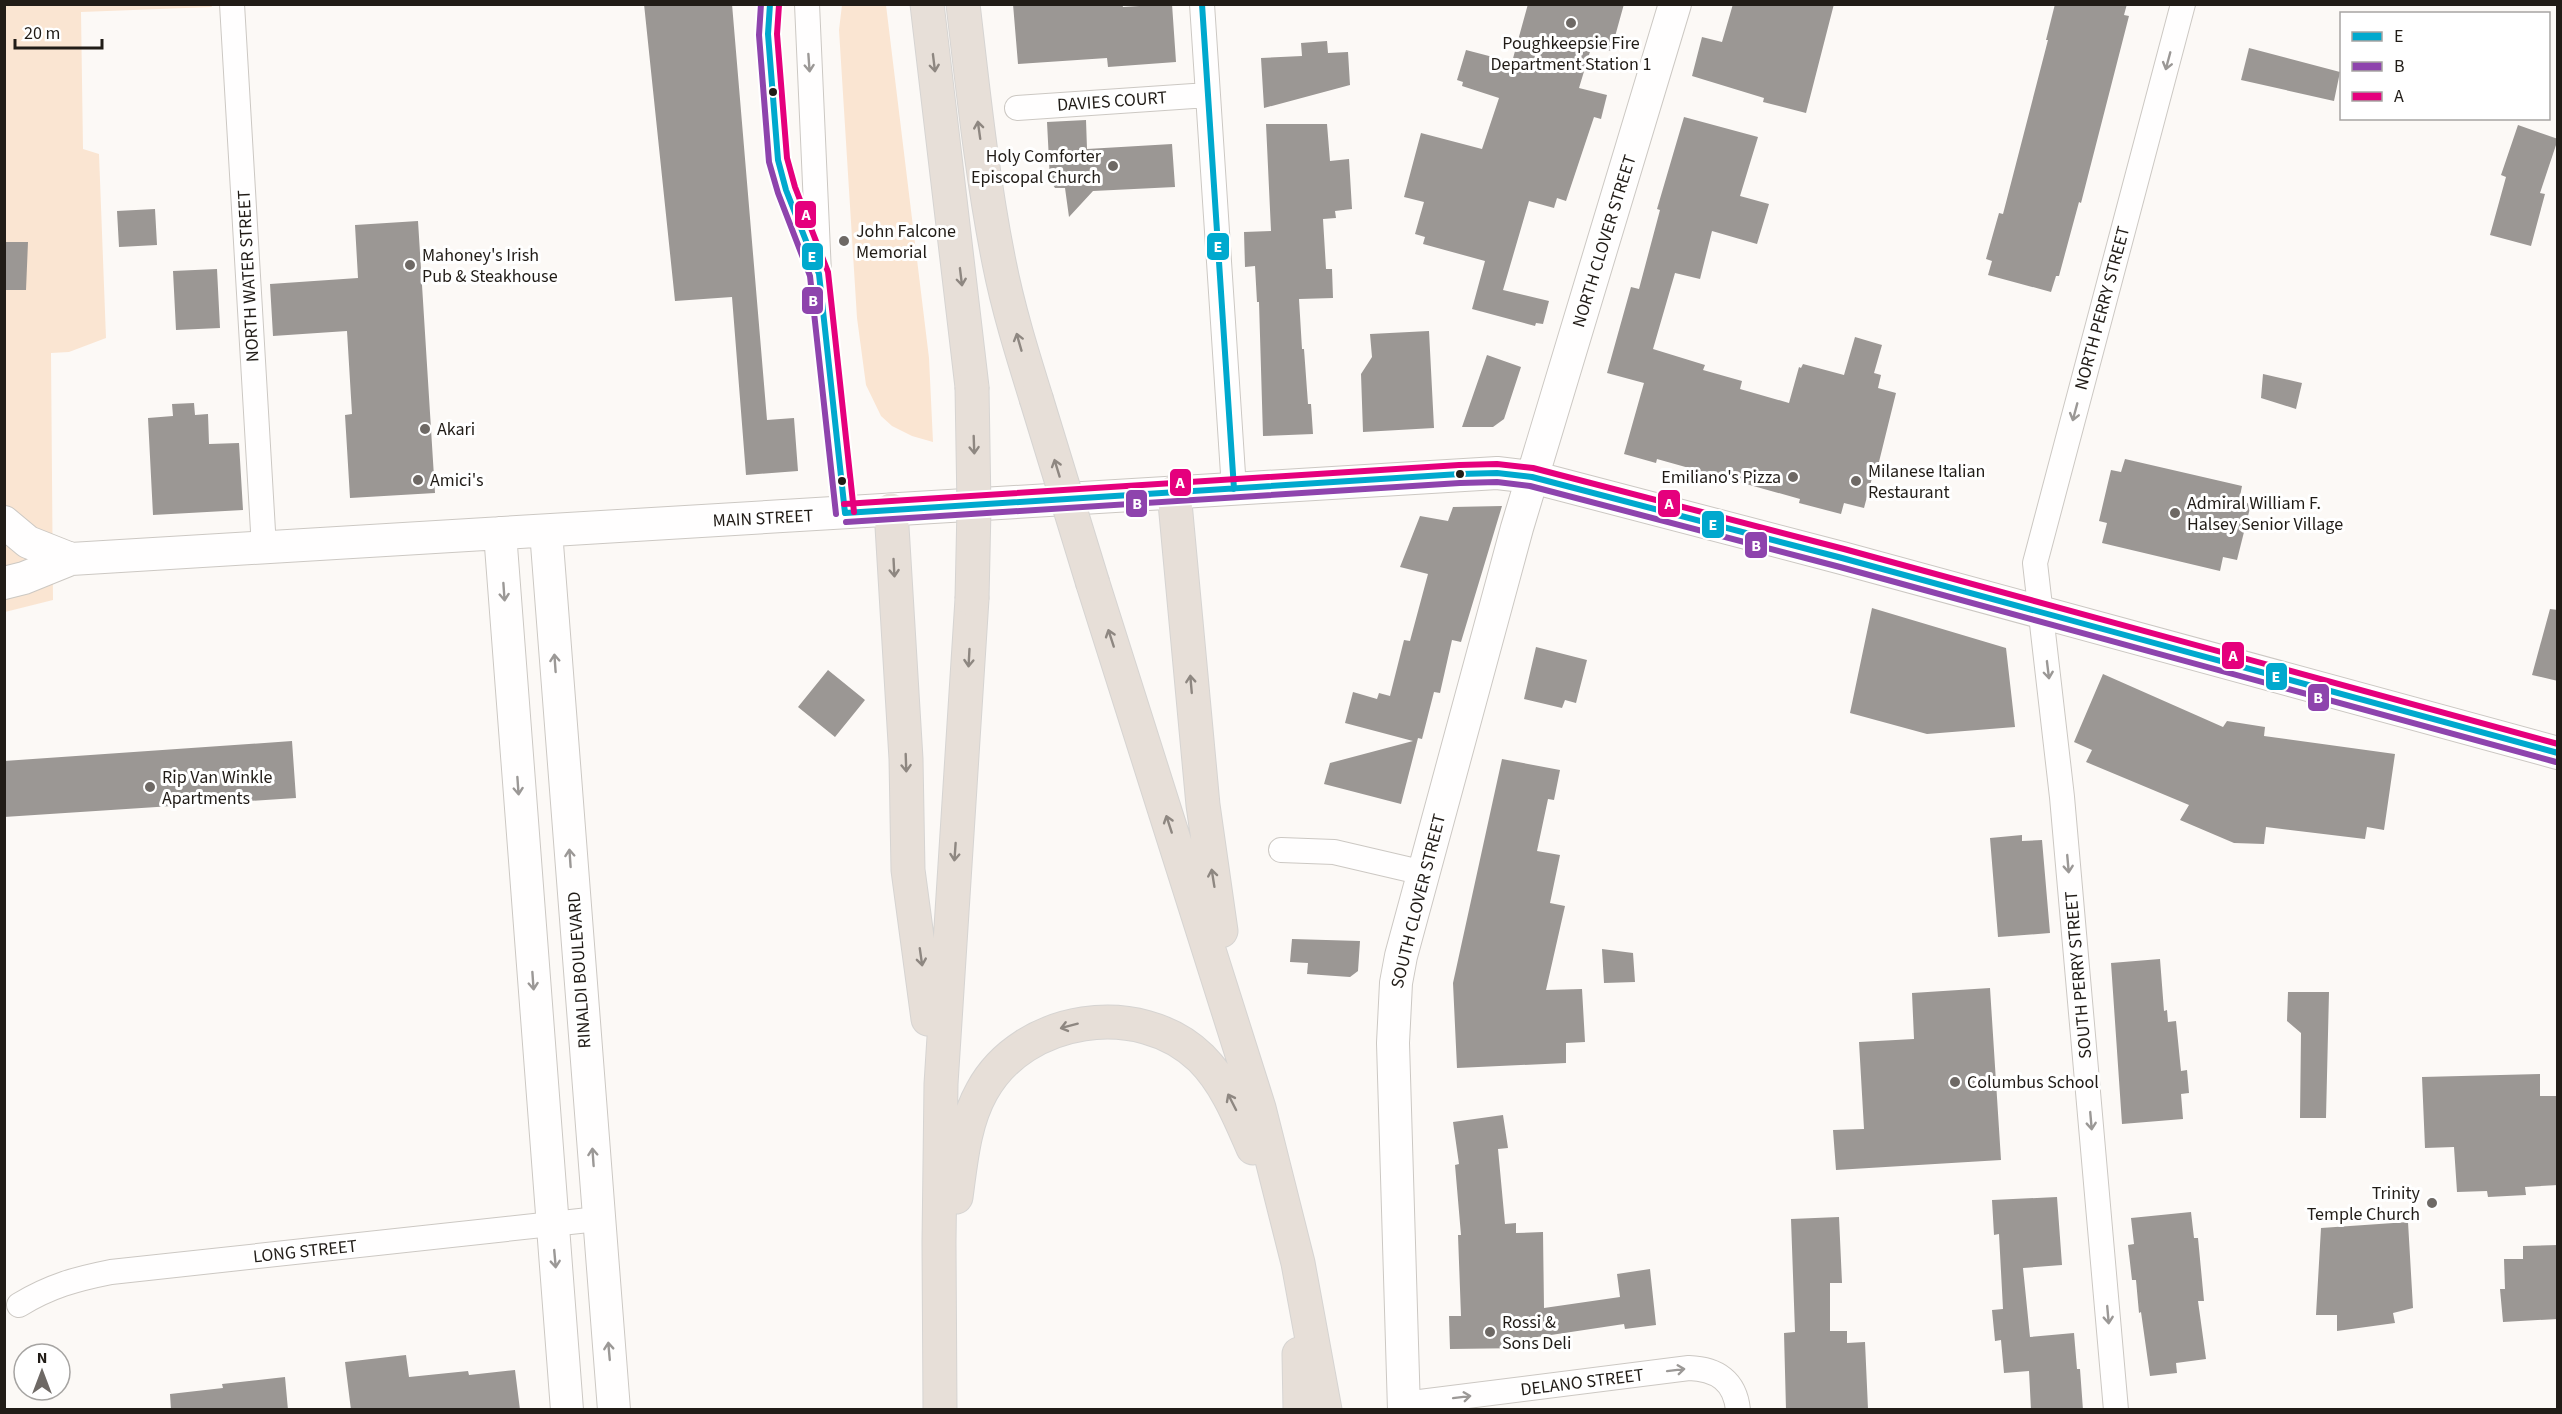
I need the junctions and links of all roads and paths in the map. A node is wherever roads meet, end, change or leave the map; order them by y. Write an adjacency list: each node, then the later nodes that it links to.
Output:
1 (232, 4): 18 (street, NORTH WATER STREET)
2 (807, 4): 14 (street, one-way to 14)
3 (927, 4): 26 (highway, one-way to 26, bridge)
4 (963, 4): 25 (highway, one-way to 4, bridge)
5 (1202, 4): 8 (street)
6 (1675, 4): 10 (street, NORTH CLOVER STREET)
7 (2182, 4): 21 (street, NORTH PERRY STREET, one-way to 21)
8 (1208, 95): 9 (street, DAVIES COURT); 11 (street)
9 (1017, 108)
10 (1532, 477): 11 (street, MAIN STREET); 21 (street, MAIN STREET); 24 (street, SOUTH CLOVER STREET)
11 (1234, 489): 12 (street, MAIN STREET)
12 (1174, 492): 13 (street, MAIN STREET); 25 (highway, one-way to 12)
13 (891, 510): 14 (street, MAIN STREET); 26 (highway, one-way to 26)
14 (845, 513): 16 (street, MAIN STREET)
15 (4, 522): 19 (street)
16 (546, 531): 17 (street, MAIN STREET); 27 (street, RINALDI BOULEVARD, one-way to 16)
17 (500, 533): 18 (street, MAIN STREET); 28 (street, one-way to 28)
18 (264, 548): 19 (street, MAIN STREET)
19 (70, 559): 20 (street)
20 (4, 583)
21 (2041, 612): 22 (street, MAIN STREET); 40 (street, SOUTH PERRY STREET, one-way to 40)
22 (2558, 753)
23 (1281, 850): 24 (street)
24 (1424, 873): 32 (street, SOUTH CLOVER STREET)
25 (1245, 1060): 29 (highway)
26 (940, 1136): 31 (highway)
27 (598, 1219): 28 (street, LONG STREET); 34 (street, RINALDI BOULEVARD, one-way to 27)
28 (552, 1224): 30 (street, LONG STREET); 33 (street, one-way to 33)
29 (1294, 1247): 31 (highway, one-way to 31); 37 (highway); 38 (highway)
30 (19, 1305)
31 (939, 1312): 35 (highway); 36 (highway)
32 (1404, 1407): 39 (street, DELANO STREET, one-way to 39)
33 (567, 1410)
34 (614, 1410)
35 (940, 1410)
36 (955, 1410)
37 (1300, 1410)
38 (1325, 1410)
39 (1738, 1410)
40 (2116, 1410)

